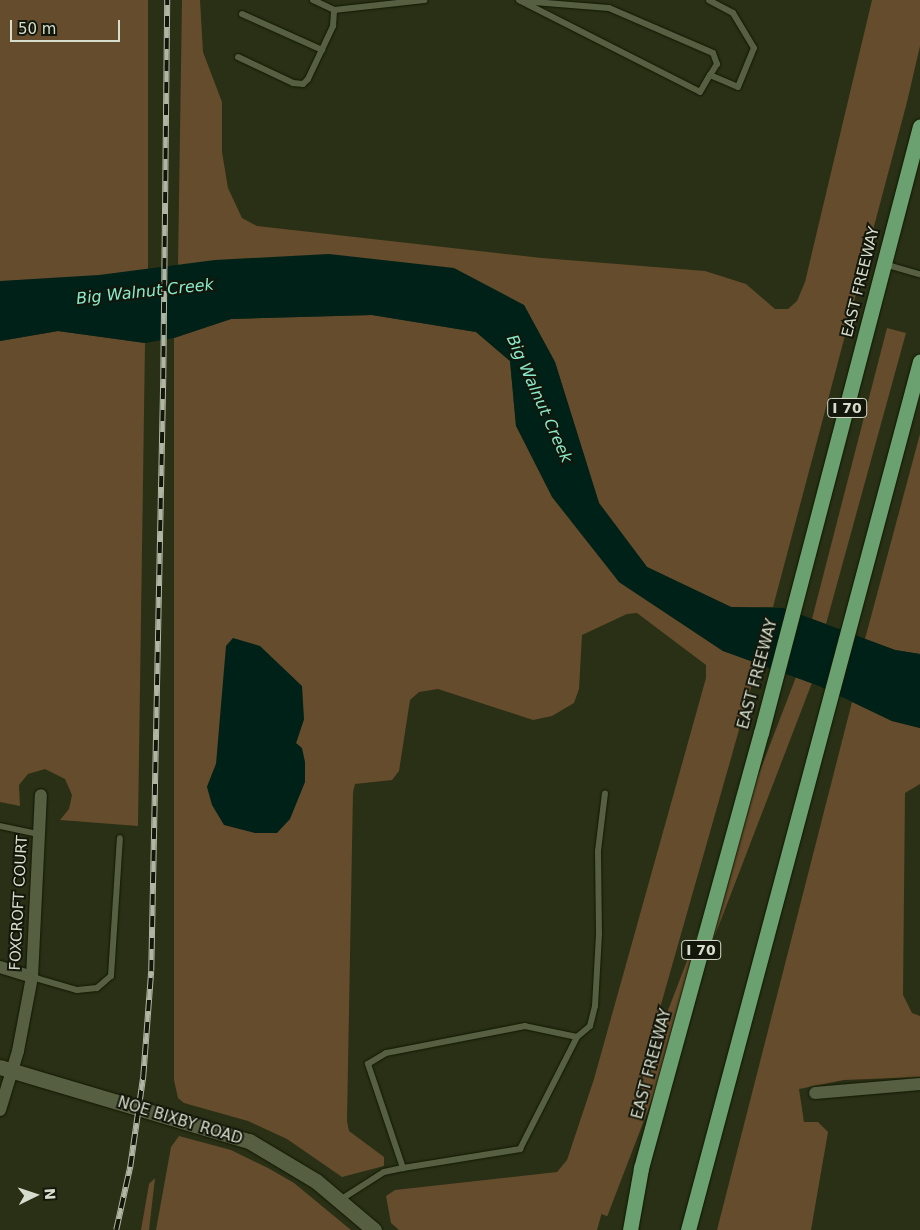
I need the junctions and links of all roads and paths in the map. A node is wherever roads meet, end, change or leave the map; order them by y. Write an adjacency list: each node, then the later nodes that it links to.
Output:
1 (313, 0): 6 (lane)
2 (424, 0): 5 (lane)
3 (519, 0): 10 (lane); 10 (lane)
4 (709, 0): 10 (lane)
5 (384, 2): 6 (lane)
6 (334, 10): 8 (lane)
7 (242, 14): 8 (lane)
8 (322, 50): 9 (lane)
9 (238, 57)
10 (710, 75)
11 (920, 126): 12 (highway, EAST FREEWAY / I 70)
12 (884, 264): 13 (lane); 28 (highway, EAST FREEWAY / I 70)
13 (920, 274)
14 (920, 361): 33 (highway)
15 (605, 792): 22 (lane)
16 (41, 795): 18 (street, FOXCROFT COURT)
17 (0, 826): 18 (lane)
18 (40, 834): 21 (street, FOXCROFT COURT)
19 (120, 838): 21 (lane)
20 (0, 967): 21 (street)
21 (32, 977): 23 (street, FOXCROFT COURT)
22 (577, 1037): 27 (lane); 27 (lane)
23 (6, 1069): 26 (street, FOXCROFT COURT); 29 (street, NOE BIXBY ROAD)
24 (920, 1084): 25 (street)
25 (815, 1093)
26 (0, 1110)
27 (403, 1168): 29 (lane)
28 (641, 1168): 31 (highway); 32 (highway, EAST FREEWAY / I 70)
29 (343, 1203): 30 (street, NOE BIXBY ROAD)
30 (374, 1230)
31 (620, 1230)
32 (630, 1230)
33 (688, 1230)

